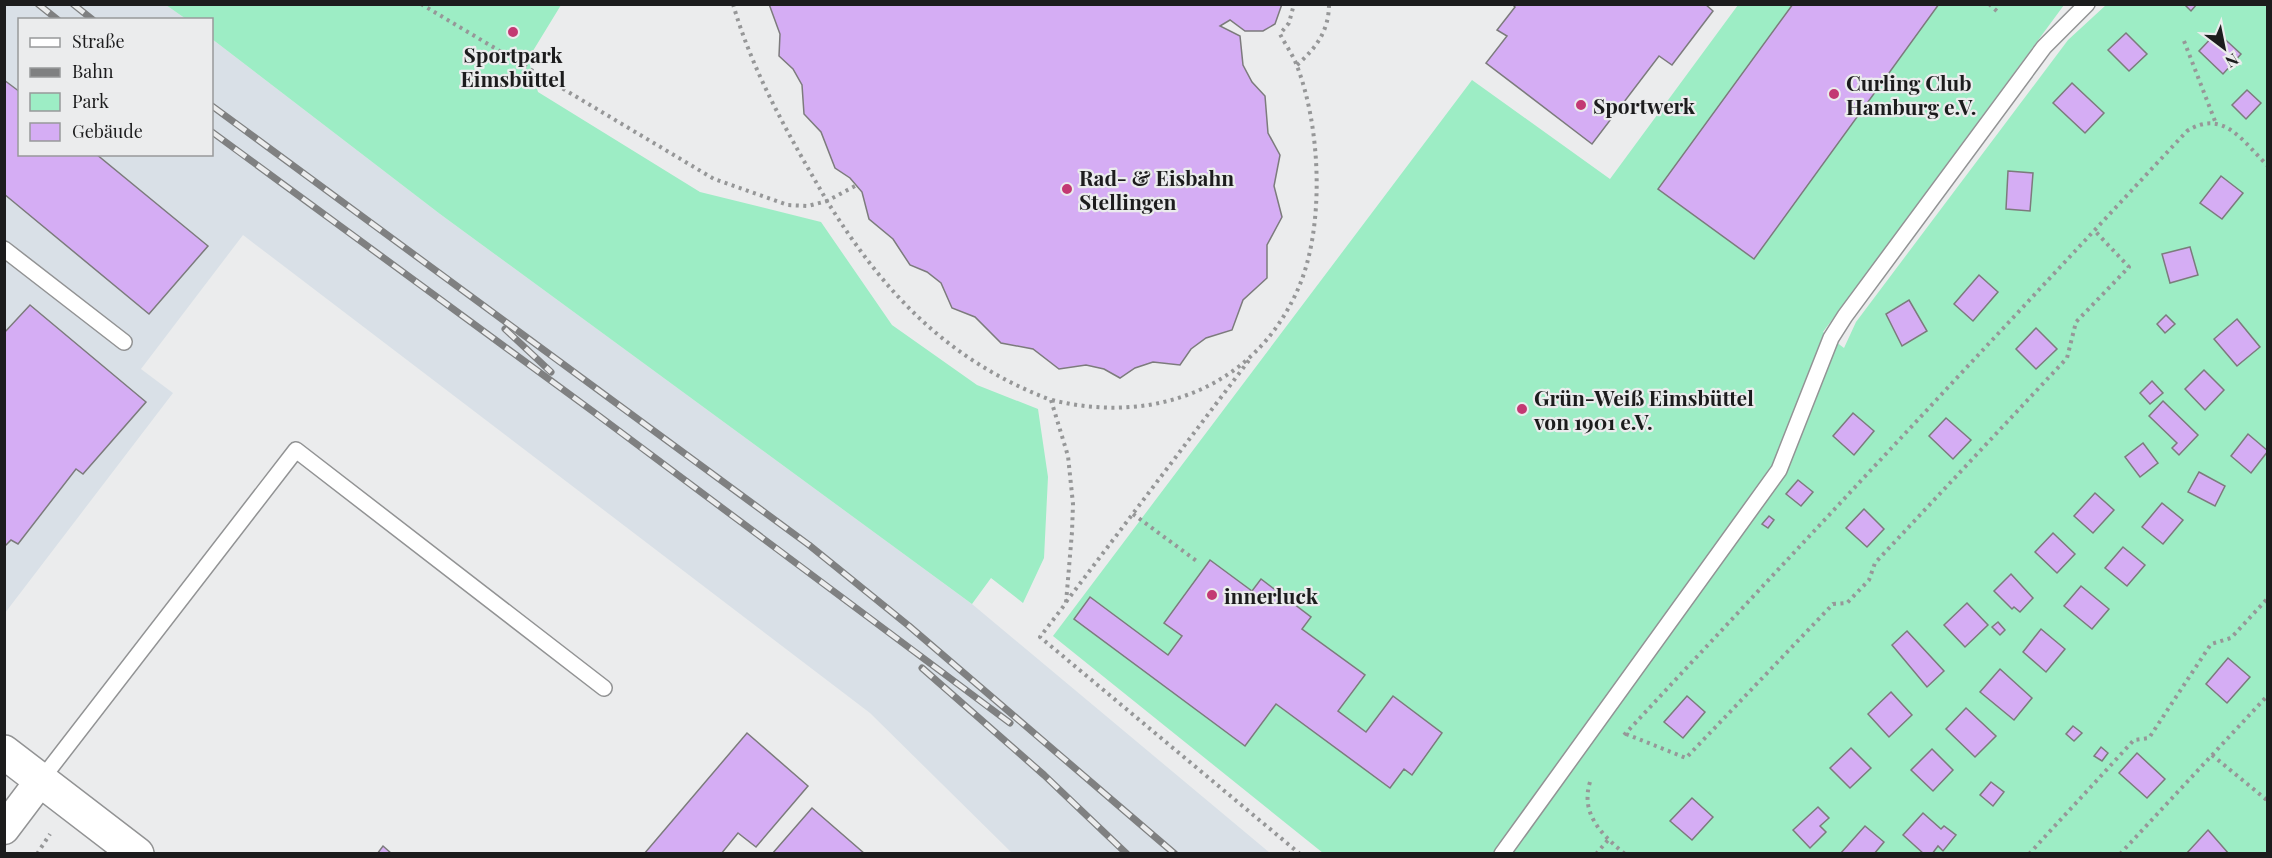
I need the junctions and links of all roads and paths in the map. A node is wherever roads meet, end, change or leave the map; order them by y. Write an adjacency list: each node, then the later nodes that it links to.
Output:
1 (421, 4): 13 (path)
2 (733, 4): 13 (path)
3 (1294, 4): 9 (path)
4 (1329, 4): 9 (path)
5 (1989, 4): 7 (path)
6 (2087, 4): 38 (lane)
7 (2001, 14)
8 (2184, 41): 10 (path)
9 (1297, 65): 17 (path)
10 (2215, 121): 11 (path); 14 (path)
11 (2268, 166)
12 (856, 184): 13 (path)
13 (827, 201): 18 (path)
14 (2094, 230): 25 (path); 25 (path)
15 (4, 249): 16 (lane)
16 (124, 342)
17 (1255, 352): 18 (path); 19 (path)
18 (1051, 400): 22 (path)
19 (1133, 514): 20 (path); 22 (path)
20 (1198, 562)
21 (2268, 598): 41 (path)
22 (1066, 603): 37 (path)
23 (604, 688): 30 (lane)
24 (2268, 695): 28 (path)
25 (1626, 734): 26 (path)
26 (1619, 741)
27 (4, 752): 30 (street)
28 (2212, 755): 31 (path); 42 (path)
29 (1595, 774): 34 (path)
30 (42, 780): 32 (street); 36 (street)
31 (2268, 801)
32 (4, 829)
33 (50, 837): 35 (path)
34 (1608, 840): 39 (path); 40 (path)
35 (37, 854)
36 (137, 854)
37 (1300, 854)
38 (1502, 854)
39 (1596, 854)
40 (1625, 854)
41 (2030, 854)
42 (2120, 854)

